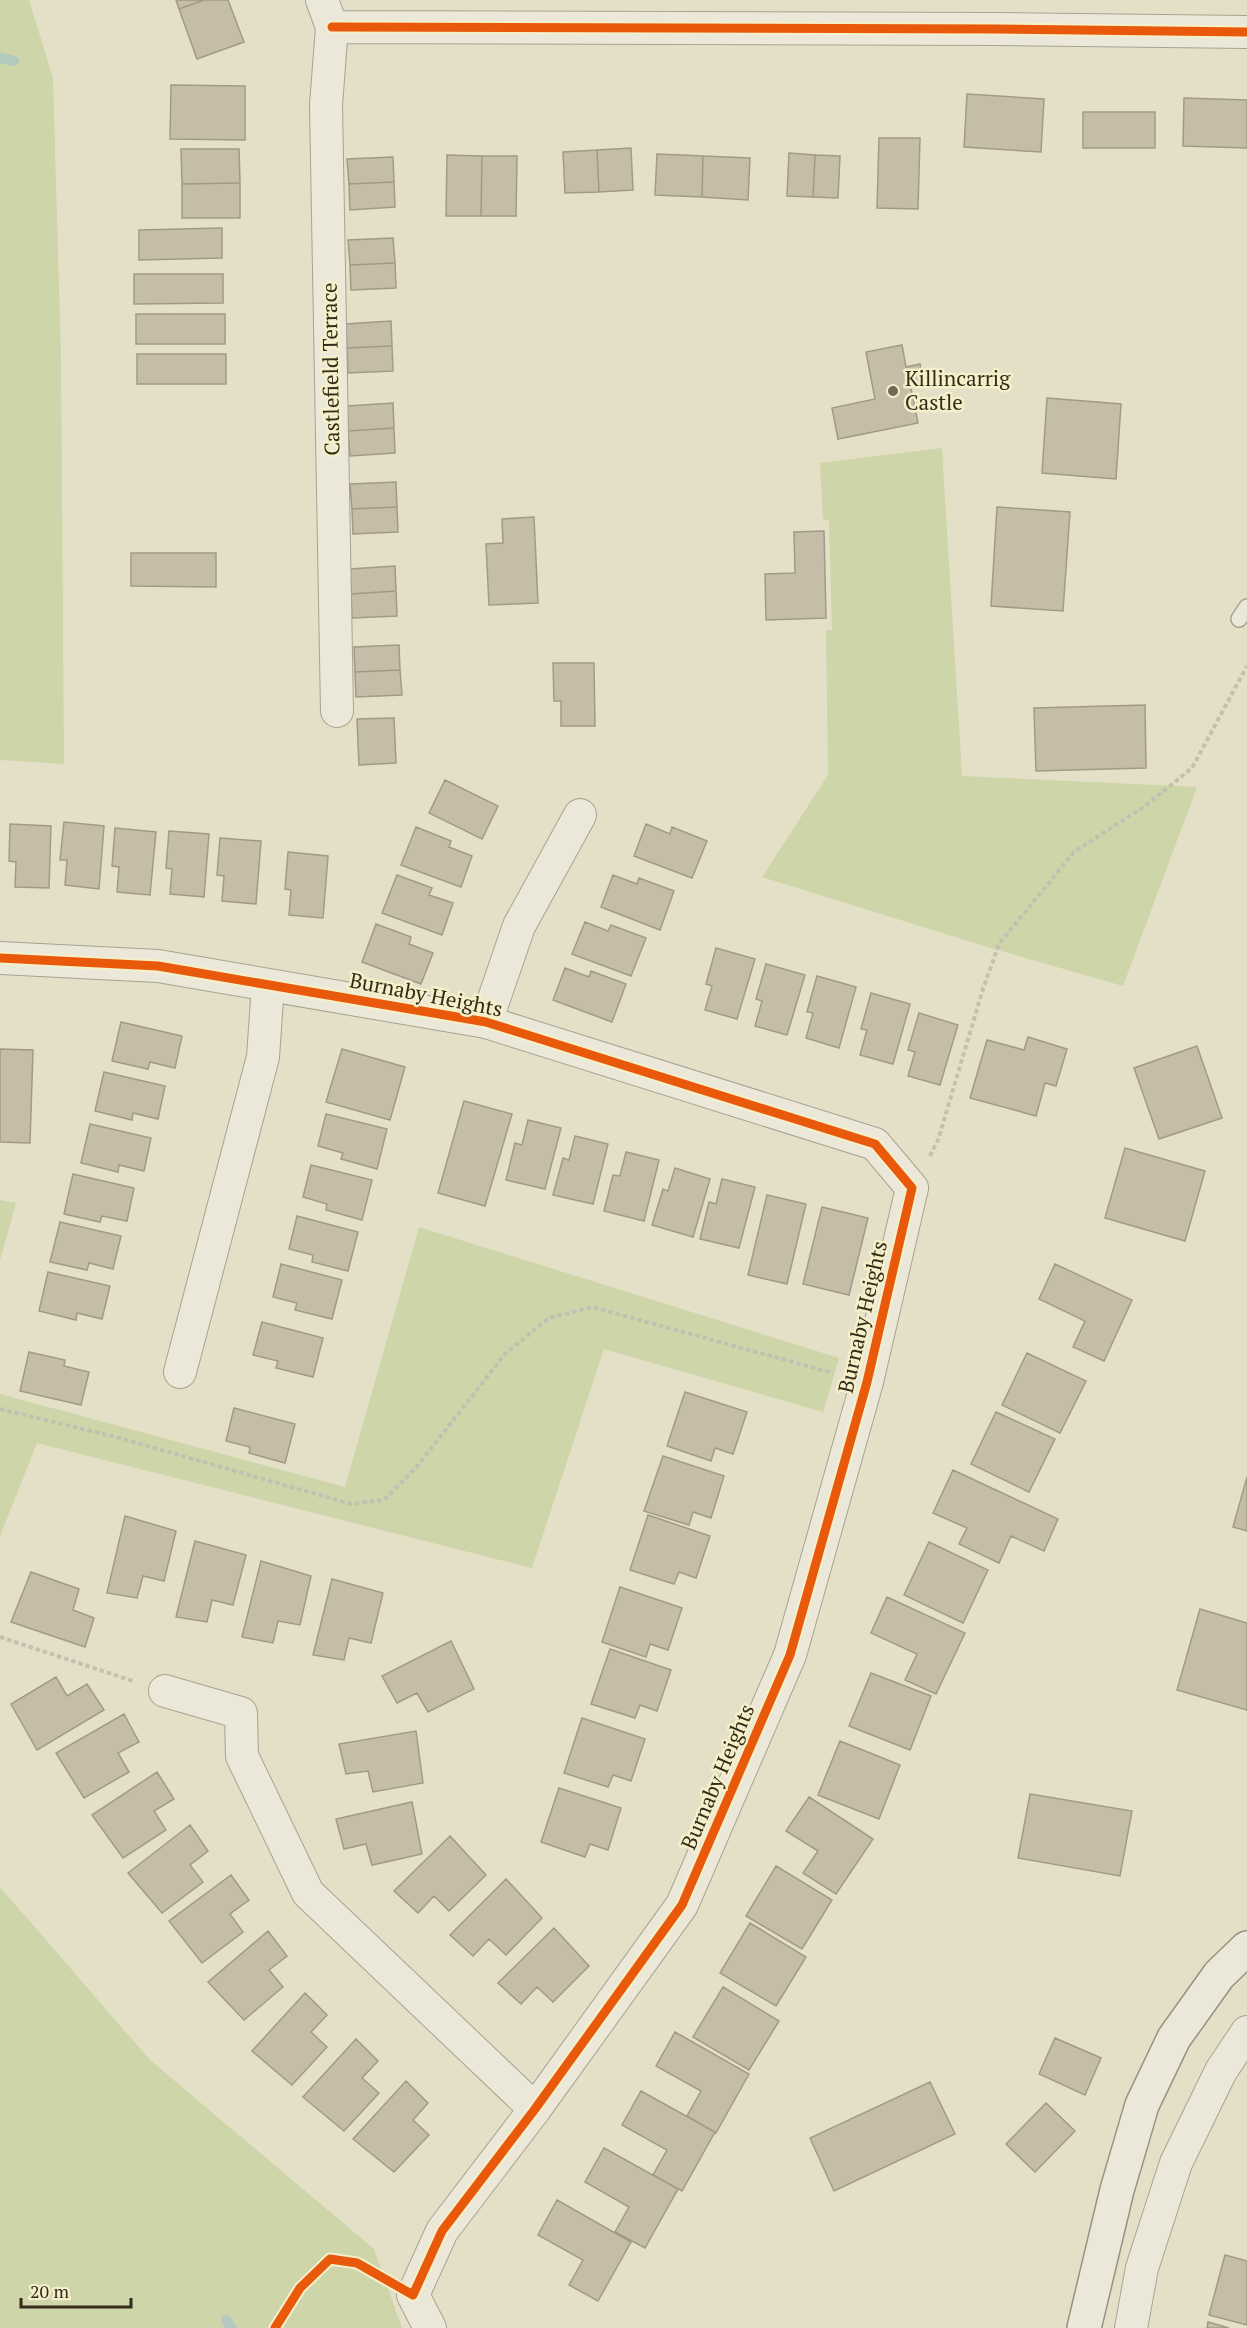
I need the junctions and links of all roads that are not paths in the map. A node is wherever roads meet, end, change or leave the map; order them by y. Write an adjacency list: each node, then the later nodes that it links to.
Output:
1 (327, 13): 2 (street); 3 (street, Castlefield Terrace)
2 (1247, 32)
3 (337, 711)
4 (580, 815): 7 (street, Burnaby Heights)
5 (0, 958): 6 (street, Burnaby Heights)
6 (268, 985): 7 (street, Burnaby Heights); 8 (street)
7 (486, 1022): 12 (street, Burnaby Heights)
8 (180, 1372)
9 (165, 1691): 12 (street)
10 (1247, 1948): 14 (main road)
11 (1247, 2032): 15 (street)
12 (535, 2109): 13 (street, Burnaby Heights)
13 (430, 2328)
14 (1084, 2328)
15 (1131, 2328)

